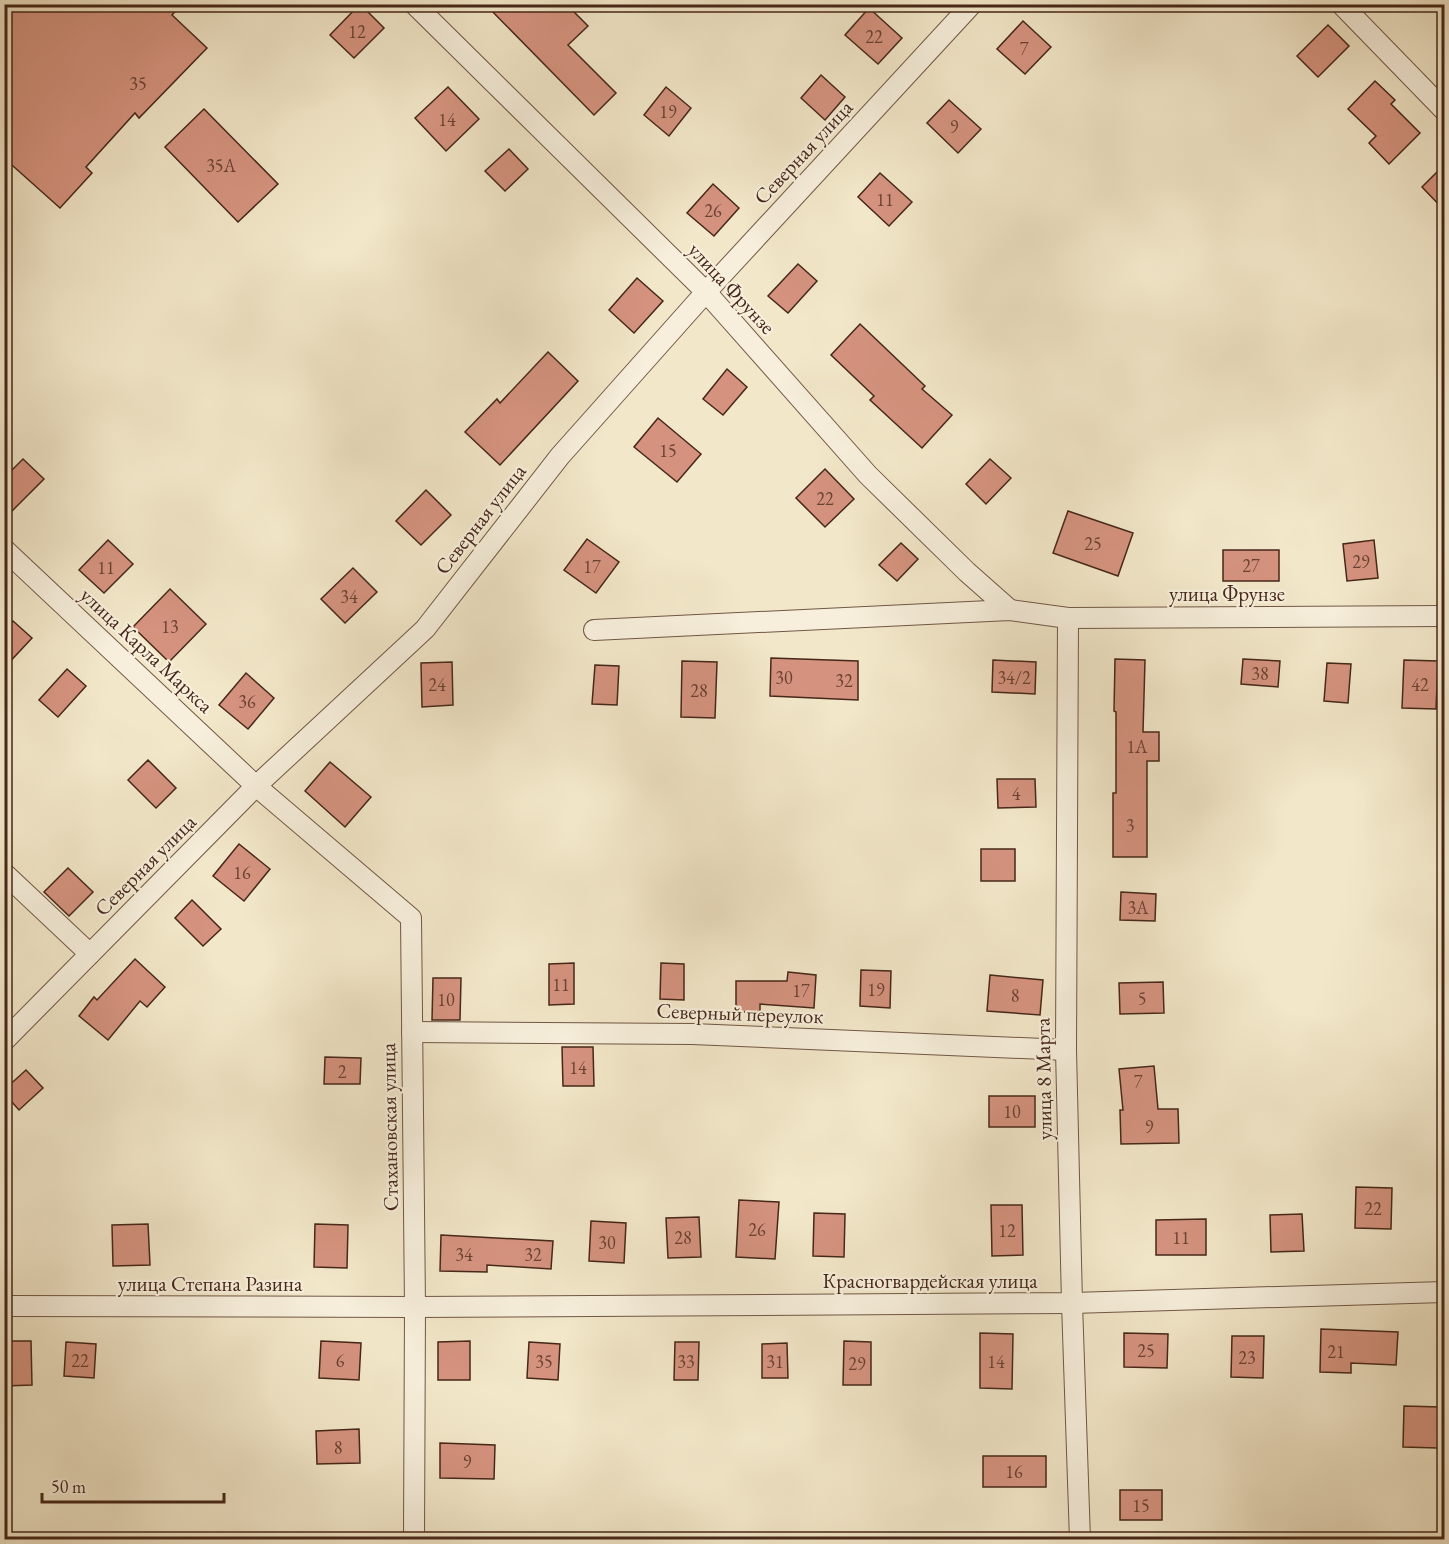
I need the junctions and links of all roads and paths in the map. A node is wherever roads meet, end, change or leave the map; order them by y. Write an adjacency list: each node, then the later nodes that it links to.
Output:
1 (414, 4): 5 (street, улица Фрунзе)
2 (972, 4): 5 (street, Северная улица)
3 (1341, 4): 4 (street)
4 (1444, 110)
5 (706, 292): 7 (street, улица Фрунзе); 11 (street, Северная улица)
6 (4, 549): 11 (street, улица Карла Маркса)
7 (1010, 610): 9 (street, улица Фрунзе); 10 (street, улица Фрунзе)
8 (1444, 616): 9 (street, улица Фрунзе)
9 (1068, 618): 16 (street, улица 8 Марта)
10 (594, 630)
11 (256, 786): 13 (street, Северная улица); 14 (street, Стахановская улица)
12 (4, 873): 13 (street)
13 (90, 954): 15 (street, Северная улица)
14 (412, 1032): 16 (street, Северный переулок); 20 (street, Стахановская улица)
15 (4, 1041)
16 (1066, 1050): 18 (street, улица 8 Марта)
17 (1444, 1292): 18 (street, Красногвардейская улица)
18 (1072, 1303): 20 (street, Красногвардейская улица); 22 (street, улица 8 Марта)
19 (4, 1306): 20 (street, улица Степана Разина)
20 (415, 1307): 21 (street, Стахановская улица)
21 (414, 1539)
22 (1080, 1539)

